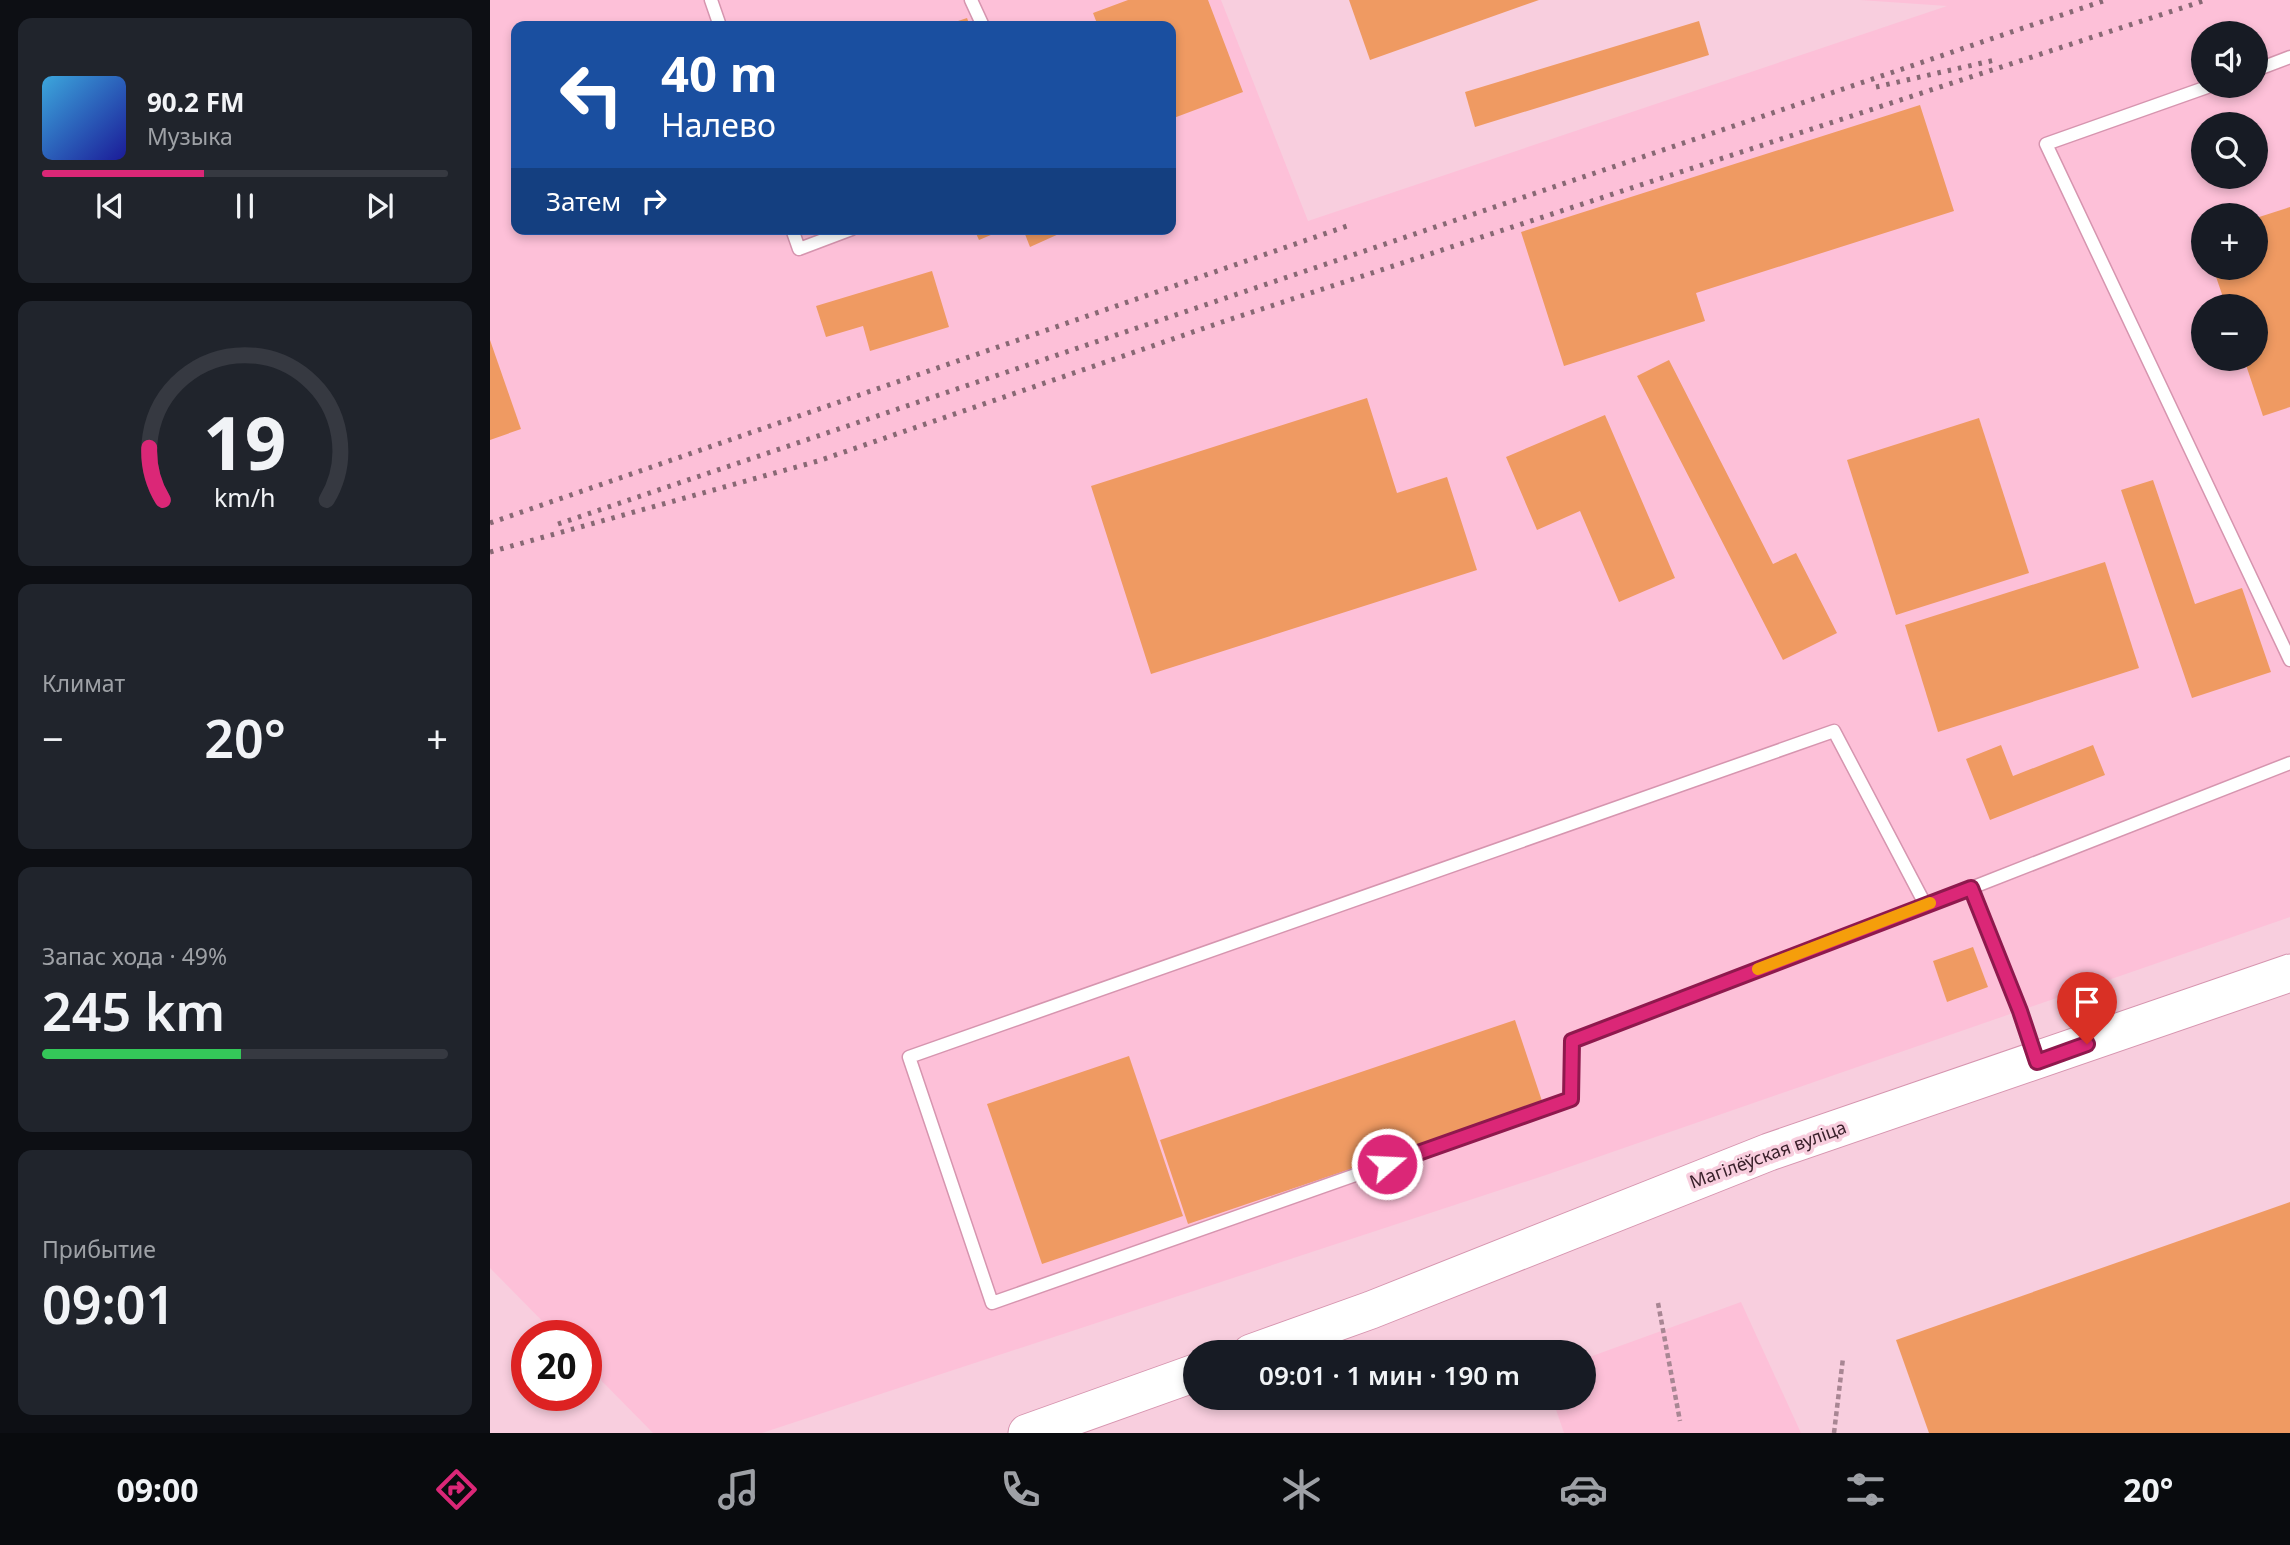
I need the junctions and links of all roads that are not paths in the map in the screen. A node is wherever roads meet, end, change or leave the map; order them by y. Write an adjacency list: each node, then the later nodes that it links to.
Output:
1 (711, 0): 3 (lane)
2 (971, 0): 4 (lane)
3 (718, 21)
4 (981, 21)
5 (2290, 57): 6 (lane)
6 (2268, 65)
7 (2191, 93): 10 (lane)
8 (794, 235): 9 (lane)
9 (835, 235)
10 (2290, 660)
11 (2290, 763): 12 (lane)
12 (1971, 888): 13 (lane); 15 (lane)
13 (1925, 904): 13 (lane)
14 (2290, 973): 15 (street, Магілёўская вуліца)
15 (2037, 1062): 16 (street, Магілёўская вуліца)
16 (1287, 1340)
17 (1183, 1377): 18 (street)
18 (1027, 1433)

